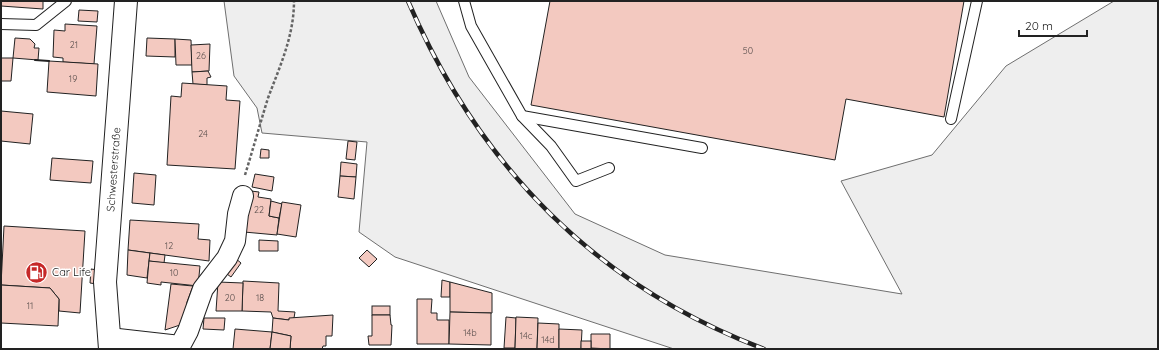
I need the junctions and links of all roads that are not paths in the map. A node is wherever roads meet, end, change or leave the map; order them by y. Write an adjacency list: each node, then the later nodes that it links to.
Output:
1 (66, 1): 5 (lane)
2 (126, 1): 11 (street, Schwesterstraße)
3 (464, 1): 6 (lane)
4 (977, 1): 7 (lane)
5 (1, 24)
6 (522, 116): 8 (lane); 9 (lane)
7 (951, 119)
8 (702, 148)
9 (610, 168)
10 (243, 196): 12 (street, Schwesterstraße)
11 (110, 343): 12 (street, Schwesterstraße)
12 (181, 348)

